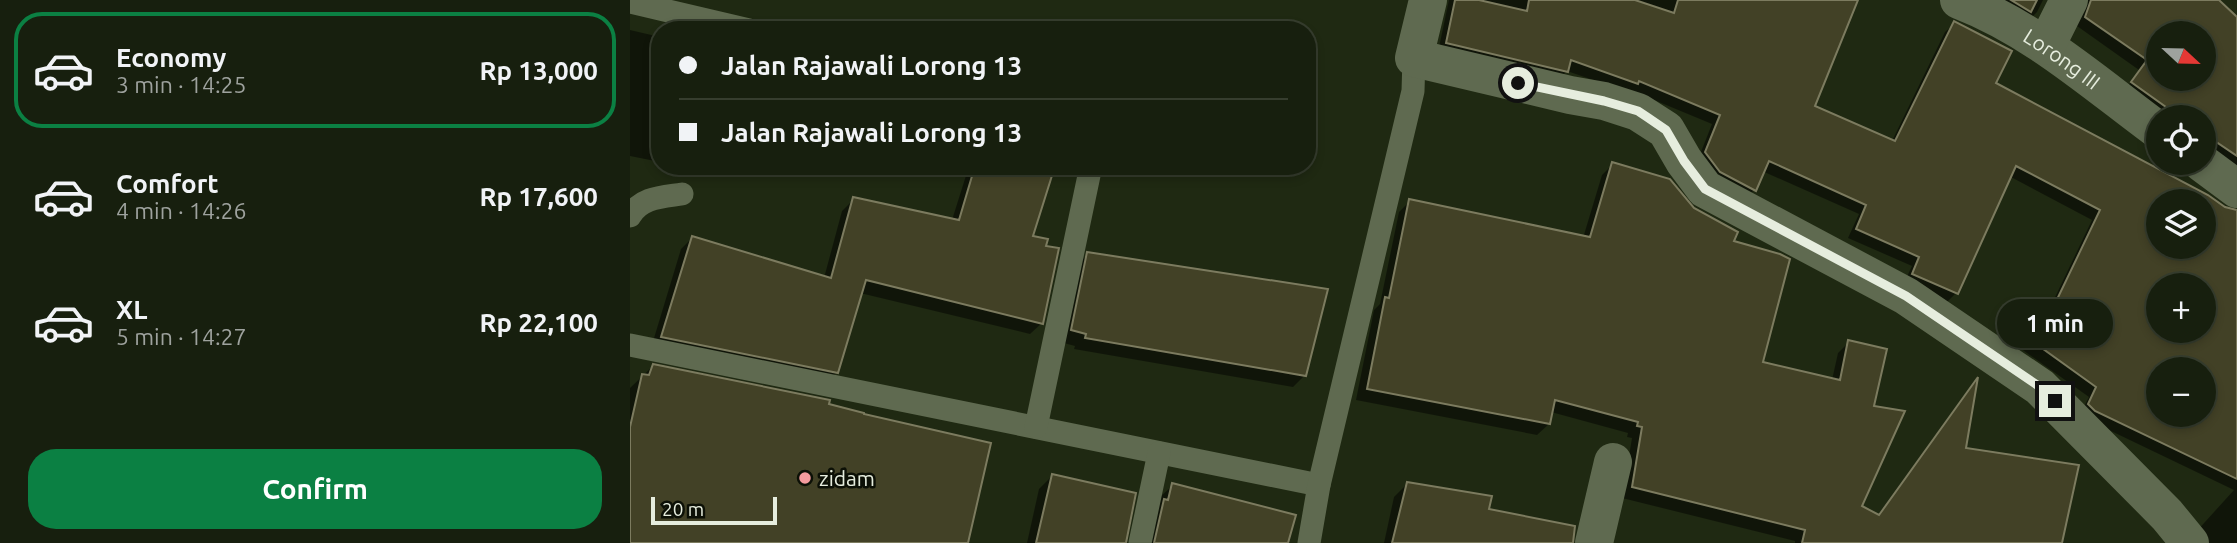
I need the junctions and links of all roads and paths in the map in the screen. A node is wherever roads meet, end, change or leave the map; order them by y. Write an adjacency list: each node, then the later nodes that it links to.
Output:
1 (1428, 0): 7 (street)
2 (1959, 0): 6 (street, Lorong III)
3 (2069, 0): 6 (street)
4 (630, 2): 5 (lane)
5 (711, 21)
6 (2046, 46): 8 (street, Lorong III)
7 (1414, 58): 18 (lane); 22 (street)
8 (2146, 121)
9 (2216, 173): 11 (street)
10 (1089, 175): 15 (lane)
11 (2237, 189)
12 (682, 194): 13 (lane)
13 (630, 216)
14 (630, 345): 15 (lane)
15 (1036, 427): 16 (lane)
16 (1159, 453): 18 (lane); 19 (lane)
17 (1613, 462): 21 (street)
18 (1319, 485): 20 (lane)
19 (1140, 543)
20 (1308, 543)
21 (1594, 543)
22 (2190, 543)

